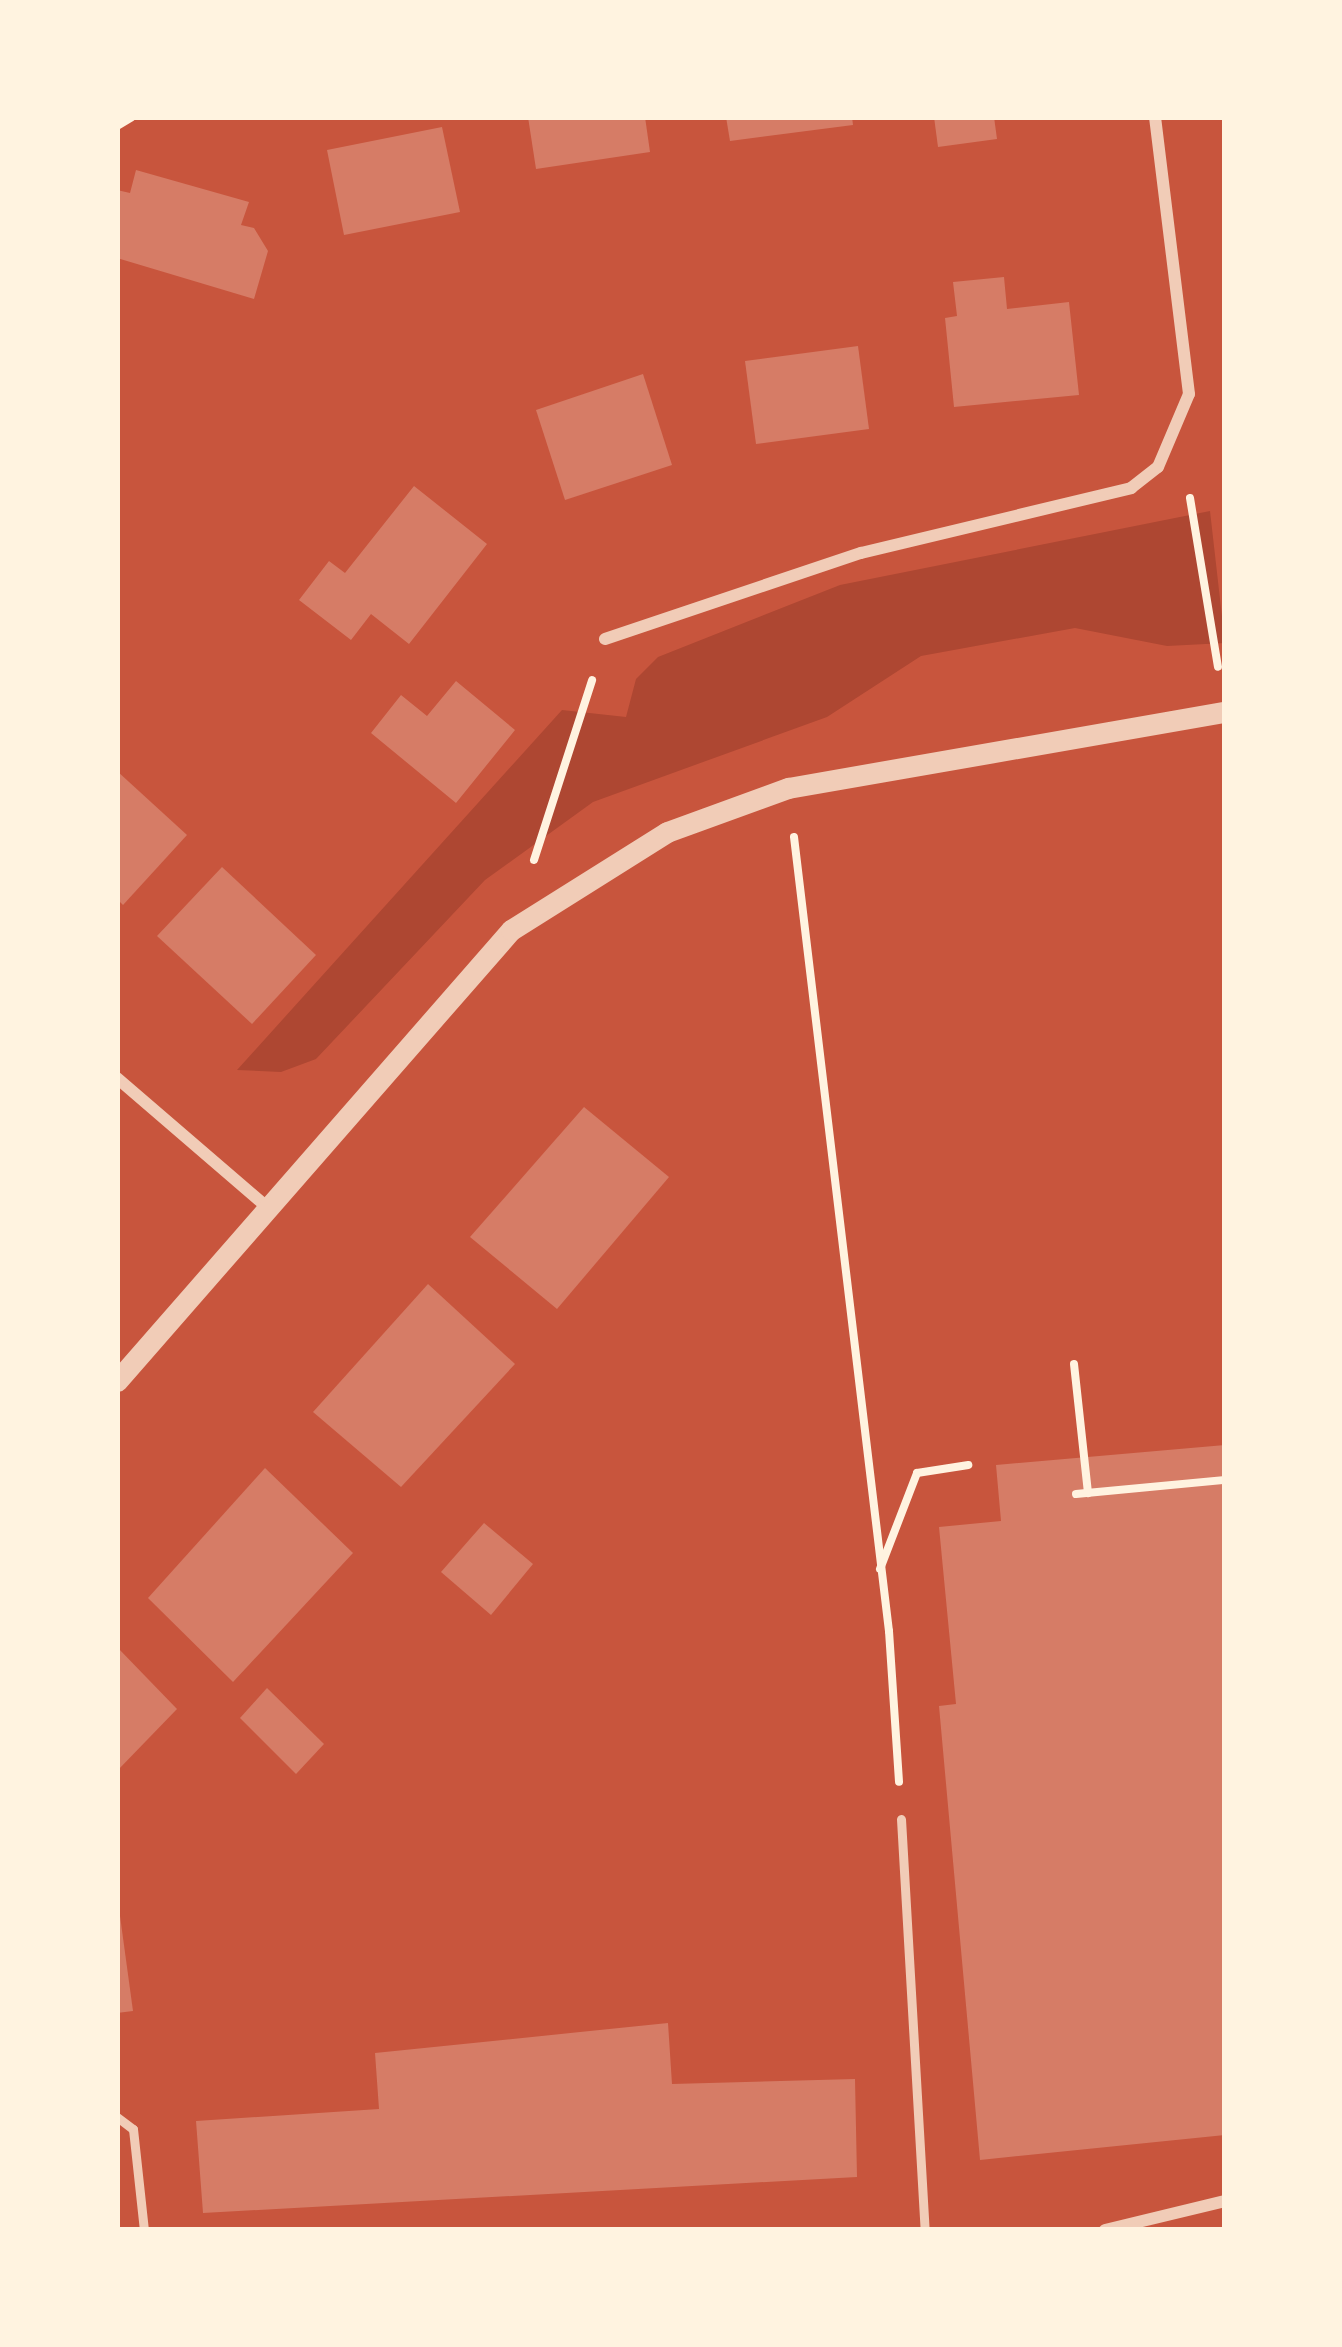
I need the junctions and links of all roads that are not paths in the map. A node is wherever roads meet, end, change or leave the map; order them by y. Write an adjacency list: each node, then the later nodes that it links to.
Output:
1 (1154, 117): 2 (street)
2 (605, 639)
3 (1225, 712): 5 (street)
4 (117, 1078): 5 (street)
5 (268, 1208): 6 (street)
6 (117, 1381)
7 (901, 1819): 11 (lane)
8 (117, 2116): 10 (lane)
9 (1225, 2201): 12 (street)
10 (144, 2230)
11 (925, 2230)
12 (1106, 2230)

